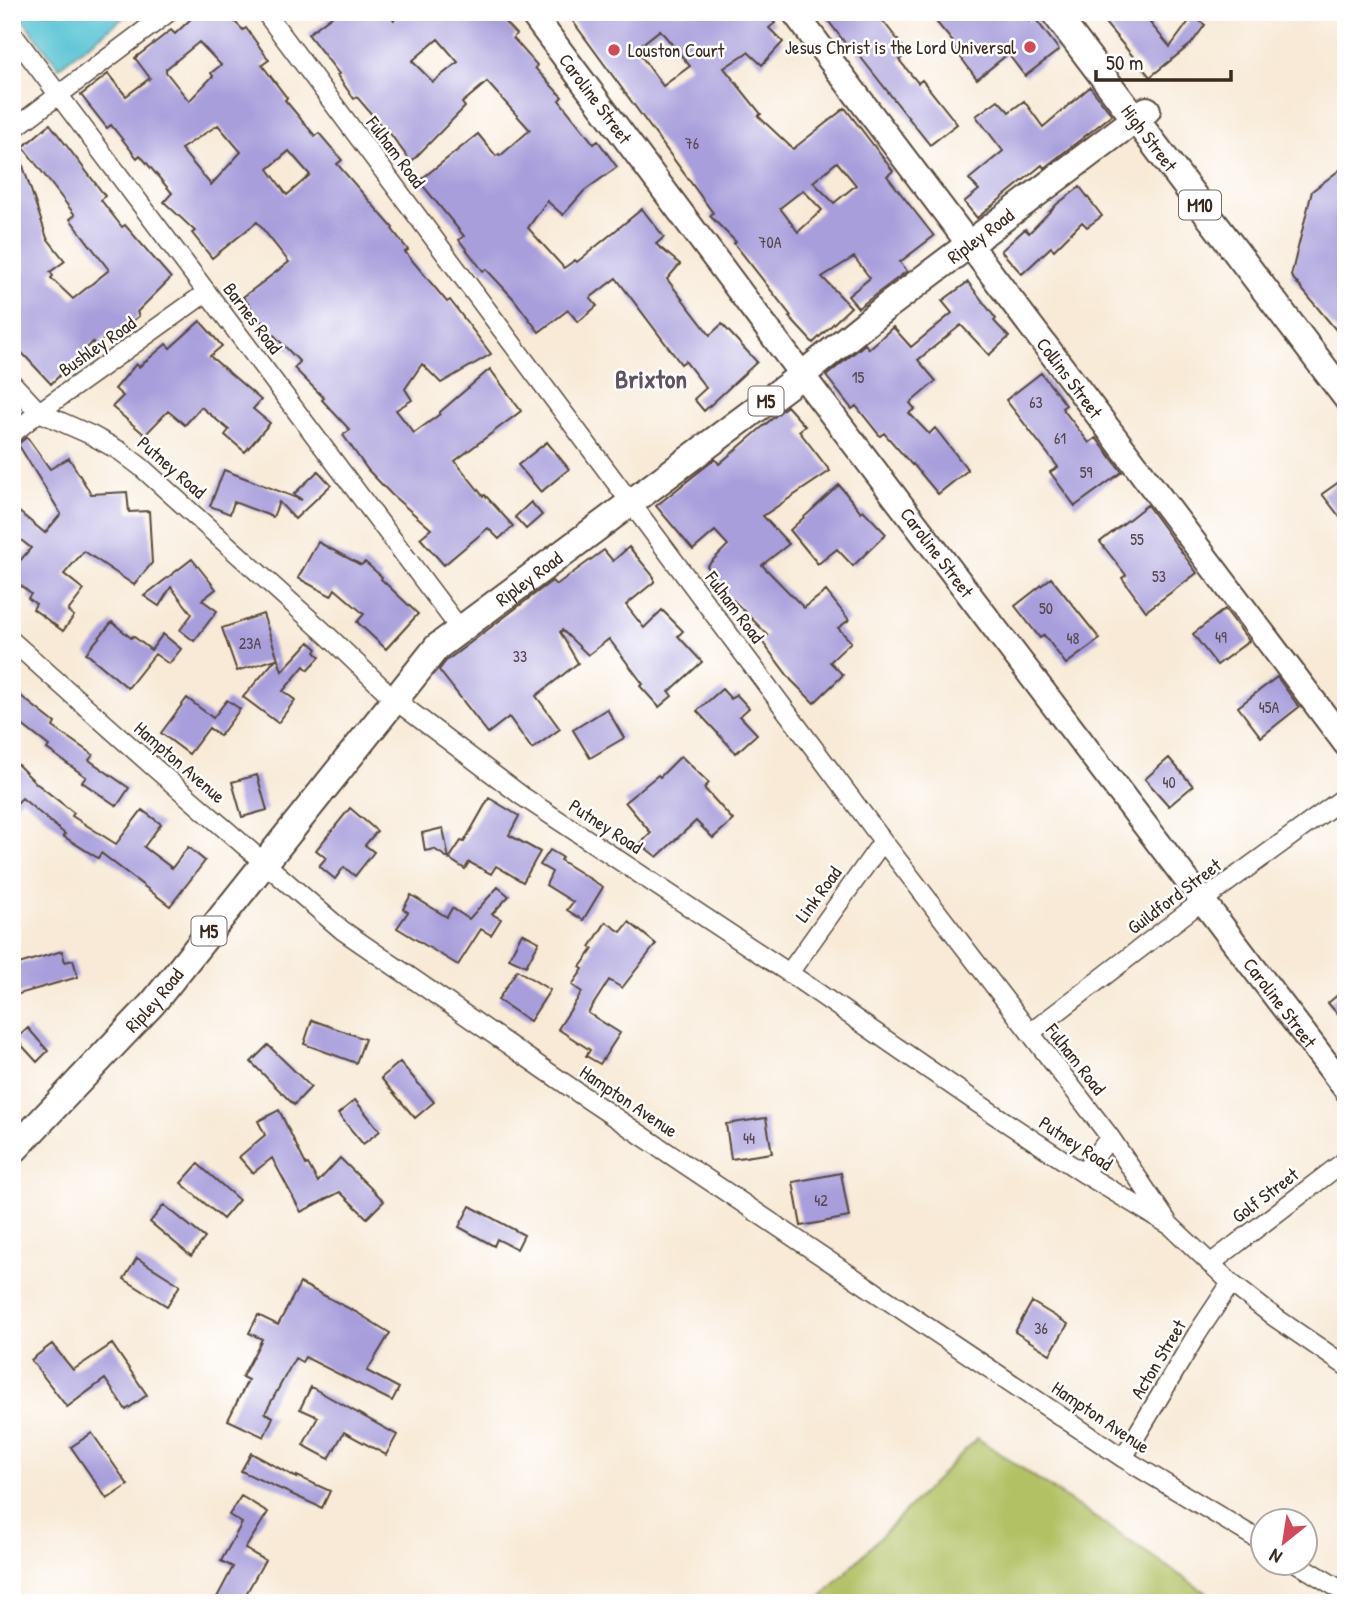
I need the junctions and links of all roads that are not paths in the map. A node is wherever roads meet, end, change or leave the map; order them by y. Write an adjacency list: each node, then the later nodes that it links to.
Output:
1 (169, 12): 8 (street)
2 (265, 12): 19 (street, Fulham Road)
3 (531, 12): 14 (street, Caroline Street)
4 (794, 12): 11 (street, Collins Street)
5 (1054, 12): 9 (main road, High Street / M10)
6 (1074, 12): 9 (main road, High Street / M10)
7 (12, 33): 8 (street, Barnes Road)
8 (59, 95): 10 (street); 12 (street, Barnes Road)
9 (1141, 114): 11 (main road, Ripley Road / M5); 13 (main road, High Street / M10); 16 (main road, High Street / M10)
10 (12, 130)
11 (970, 245): 14 (main road, Ripley Road / M5); 23 (street, Collins Street)
12 (207, 292): 17 (street, Bushley Road); 20 (street, Barnes Road)
13 (1346, 370)
14 (802, 374): 19 (main road, Ripley Road / M5); 27 (street, Caroline Street)
15 (12, 383): 17 (street, Putney Road)
16 (1346, 397)
17 (38, 412): 18 (street, Bushley Road); 22 (street, Putney Road)
18 (12, 434)
19 (630, 502): 20 (main road, Ripley Road / M5); 25 (street, Fulham Road)
20 (460, 629): 22 (main road, Ripley Road / M5)
21 (12, 640): 26 (street, Hampton Avenue)
22 (395, 700): 26 (main road, Ripley Road / M5); 28 (street, Putney Road)
23 (1346, 744)
24 (1346, 796): 27 (street, Guildford Street)
25 (883, 841): 28 (street, Link Road); 29 (street, Fulham Road)
26 (264, 863): 32 (main road, Ripley Road / M5); 39 (street, Hampton Avenue)
27 (1202, 901): 29 (street, Guildford Street); 30 (street, Caroline Street)
28 (789, 973): 34 (street, Putney Road)
29 (1030, 1033): 31 (street, Fulham Road)
30 (1346, 1089)
31 (1110, 1137): 34 (street); 35 (street, Fulham Road)
32 (12, 1152)
33 (1346, 1160): 36 (street, Golf Street)
34 (1083, 1174): 35 (street, Putney Road)
35 (1171, 1226): 36 (street, Putney Road)
36 (1210, 1264): 37 (street)
37 (1231, 1283): 38 (street); 39 (street, Acton Street)
38 (1346, 1366)
39 (1122, 1458): 40 (street, Hampton Avenue)
40 (1250, 1535)
41 (1318, 1576): 42 (street)
42 (1346, 1593)

